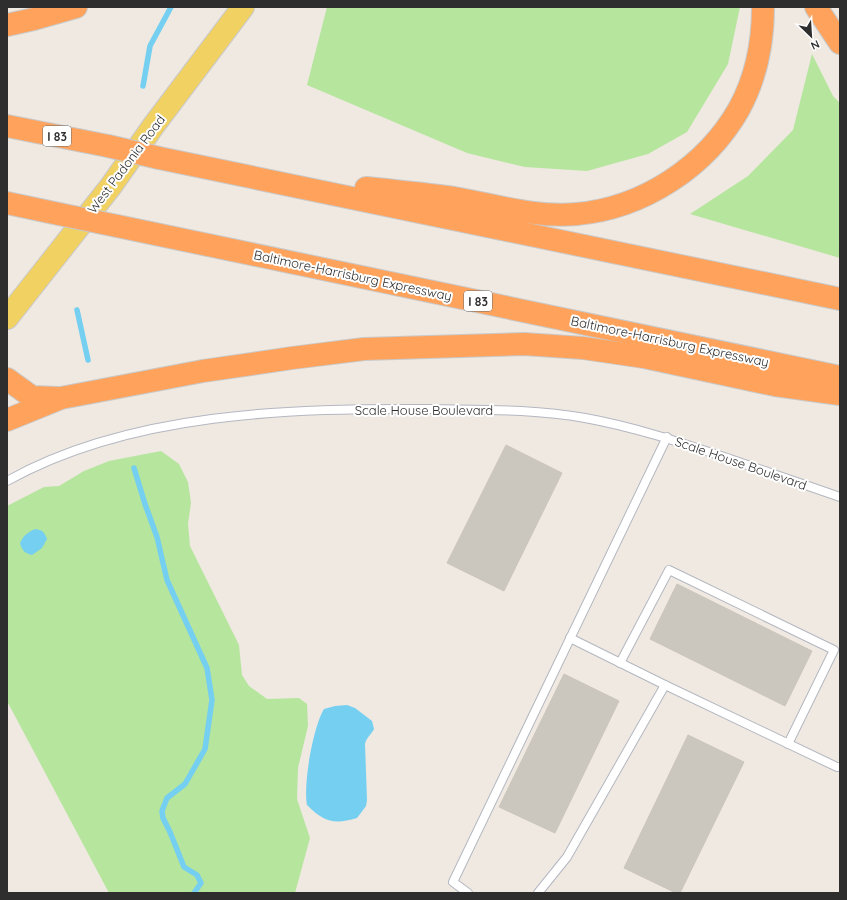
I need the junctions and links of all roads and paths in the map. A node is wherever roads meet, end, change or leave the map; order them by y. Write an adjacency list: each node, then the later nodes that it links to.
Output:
1 (76, 7): 5 (highway)
2 (243, 7): 11 (main road, West Padonia Road)
3 (763, 7): 8 (highway)
4 (816, 7): 6 (highway)
5 (7, 25)
6 (840, 44)
7 (7, 126): 8 (highway, I 83, bridge)
8 (213, 169): 10 (highway, I 83)
9 (7, 203): 12 (highway, Baltimore-Harrisburg Expressway / I 83, bridge)
10 (840, 299)
11 (7, 318)
12 (840, 377)
13 (7, 379): 15 (highway)
14 (840, 394): 15 (highway)
15 (61, 398): 16 (highway)
16 (7, 420)
17 (667, 437): 18 (lane, Scale House Boulevard); 19 (lane, Scale House Boulevard); 20 (lane)
18 (7, 482)
19 (840, 497)
20 (570, 638): 21 (lane); 25 (lane)
21 (620, 663): 22 (lane); 23 (lane)
22 (665, 686): 23 (lane); 26 (lane)
23 (788, 744): 24 (lane)
24 (840, 767)
25 (468, 893)
26 (538, 893)

